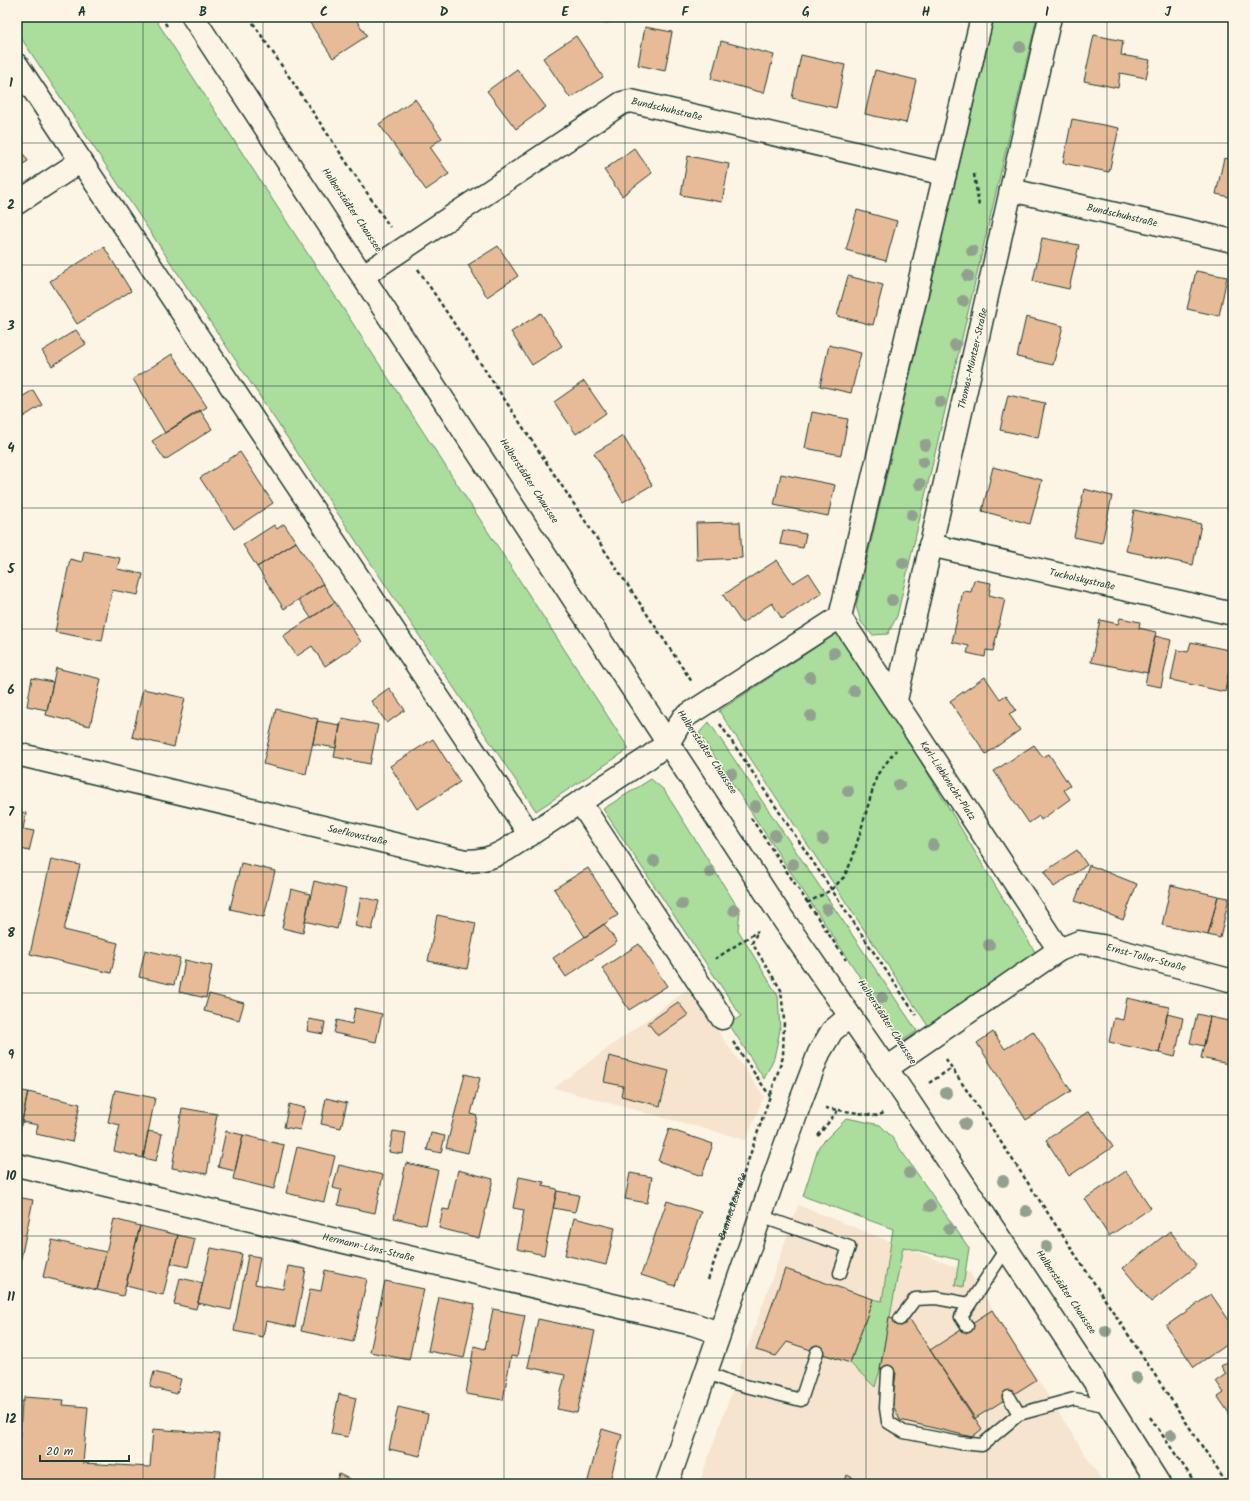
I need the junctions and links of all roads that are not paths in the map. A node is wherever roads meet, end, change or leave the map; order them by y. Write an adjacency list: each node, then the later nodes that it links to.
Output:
1 (193, 17): 10 (street)
2 (982, 17): 6 (street)
3 (1050, 17): 7 (street, Thomas-Müntzer-Straße)
4 (17, 65): 5 (street)
5 (81, 161): 8 (street); 18 (street)
6 (945, 174): 10 (street, Bundschuhstraße); 13 (street)
7 (1011, 190): 9 (street, Bundschuhstraße); 11 (street, Thomas-Müntzer-Straße)
8 (17, 203)
9 (1233, 241)
10 (364, 275): 15 (street)
11 (930, 545): 12 (street, Tucholskystraße); 14 (street, Thomas-Müntzer-Straße)
12 (1233, 614)
13 (840, 617): 14 (street, Karl-Liebknecht-Platz); 15 (street)
14 (896, 700): 19 (street, Karl-Liebknecht-Platz)
15 (669, 742): 17 (street, Saefkowstraße); 21 (street)
16 (17, 754): 18 (street, Saefkowstraße)
17 (580, 802): 18 (street, Saefkowstraße); 22 (street)
18 (530, 835)
19 (1059, 950): 20 (street, Ernst-Toller-Straße); 23 (street)
20 (1233, 981)
21 (850, 1016): 23 (street); 25 (street)
22 (722, 1018)
23 (887, 1068): 26 (street)
24 (17, 1165): 31 (street, Hermann-Löns-Straße)
25 (760, 1216): 27 (lane); 31 (street)
26 (1006, 1249): 28 (lane); 36 (street)
27 (840, 1273)
28 (969, 1304): 29 (lane); 30 (lane)
29 (900, 1319)
30 (967, 1326)
31 (719, 1333): 33 (street)
32 (817, 1352): 33 (lane)
33 (706, 1372): 38 (street)
34 (888, 1372): 37 (lane)
35 (1009, 1397): 37 (lane)
36 (1109, 1406): 37 (lane); 39 (street)
37 (1019, 1414)
38 (667, 1484)
39 (1159, 1484)

